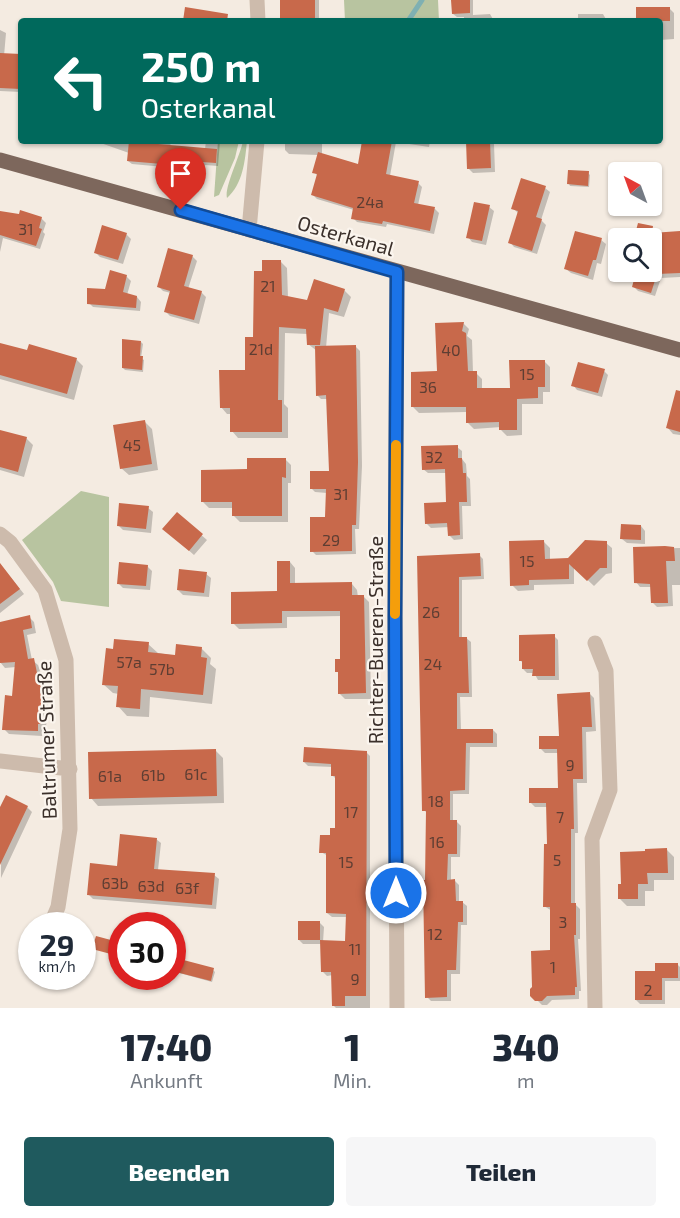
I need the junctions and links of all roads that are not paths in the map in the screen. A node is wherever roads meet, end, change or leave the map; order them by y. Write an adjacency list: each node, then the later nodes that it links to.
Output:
1 (257, 0): 2 (street)
2 (258, 18)
3 (257, 144): 5 (street)
4 (0, 160): 5 (main road, Osterkanal)
5 (249, 230): 6 (main road, Osterkanal)
6 (397, 272): 7 (main road, Osterkanal); 13 (street, Richter-Bueren-Straße)
7 (680, 350)
8 (0, 534): 11 (street, Baltrumer Straße)
9 (595, 643): 14 (street)
10 (0, 760): 11 (street)
11 (70, 769): 12 (street, Baltrumer Straße)
12 (56, 912)
13 (397, 1008)
14 (595, 1008)

